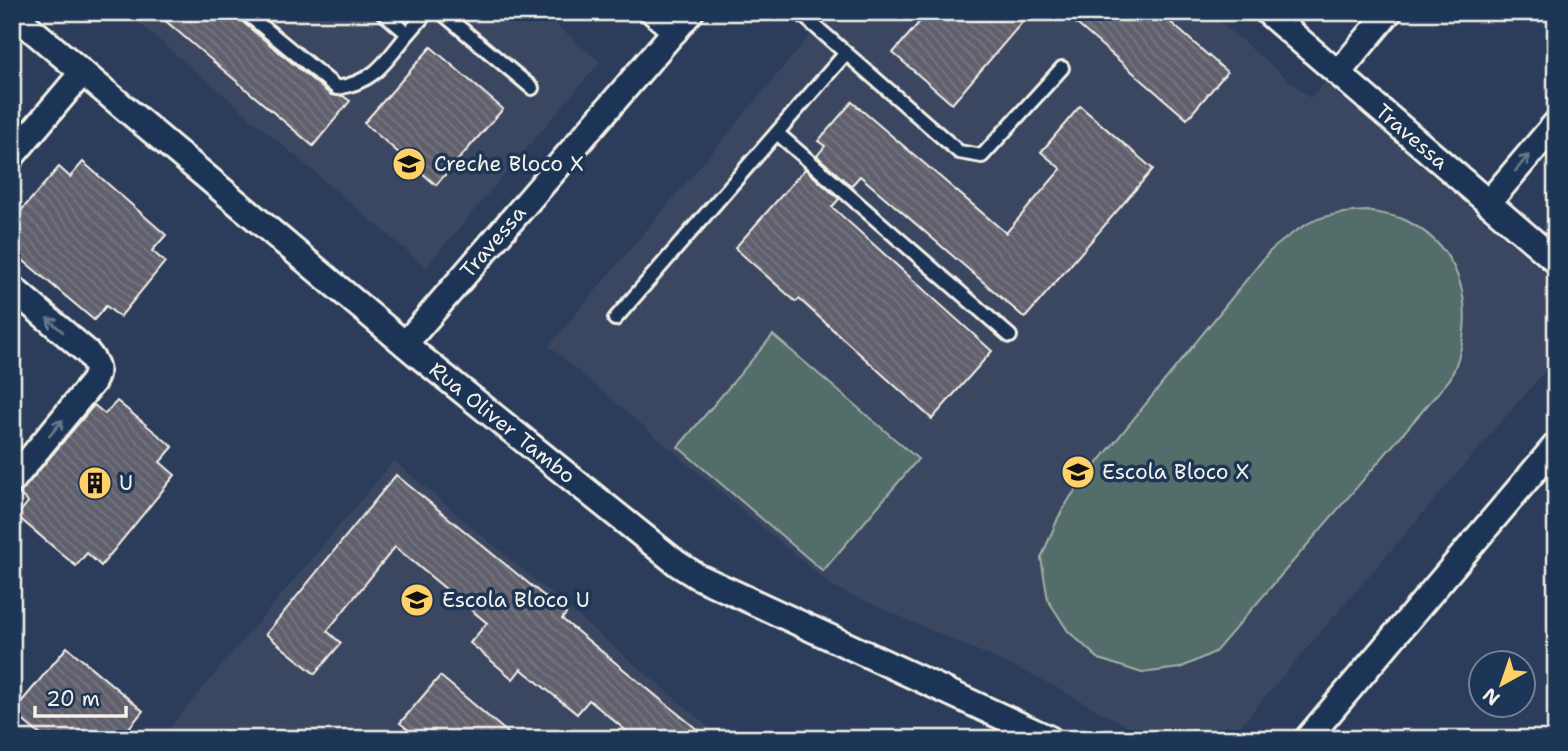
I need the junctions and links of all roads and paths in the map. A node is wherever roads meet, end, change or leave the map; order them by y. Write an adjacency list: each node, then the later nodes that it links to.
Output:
1 (245, 12): 11 (lane)
2 (382, 12): 11 (lane)
3 (427, 12): 11 (lane)
4 (441, 12): 16 (lane)
5 (653, 12): 10 (street)
6 (799, 12): 12 (lane)
7 (12, 13): 14 (street, Rua Oliver Tambo)
8 (1270, 15): 9 (path); 15 (street, Travessa)
9 (1382, 20): 15 (street)
10 (683, 22): 25 (street, Travessa)
11 (408, 34)
12 (846, 54): 13 (lane); 18 (lane)
13 (1062, 68)
14 (82, 73): 19 (street); 25 (street, Rua Oliver Tambo)
15 (1338, 73): 20 (street, Travessa)
16 (532, 88)
17 (1556, 123): 20 (street, one-way to 17)
18 (777, 133): 23 (lane); 24 (lane)
19 (12, 156)
20 (1488, 203): 21 (street, Travessa)
21 (1556, 261)
22 (12, 288): 27 (street, one-way to 22)
23 (615, 319)
24 (1010, 336)
25 (405, 344): 28 (street, Rua Oliver Tambo)
26 (1556, 445): 29 (street)
27 (12, 481)
28 (1050, 739)
29 (1307, 739)

